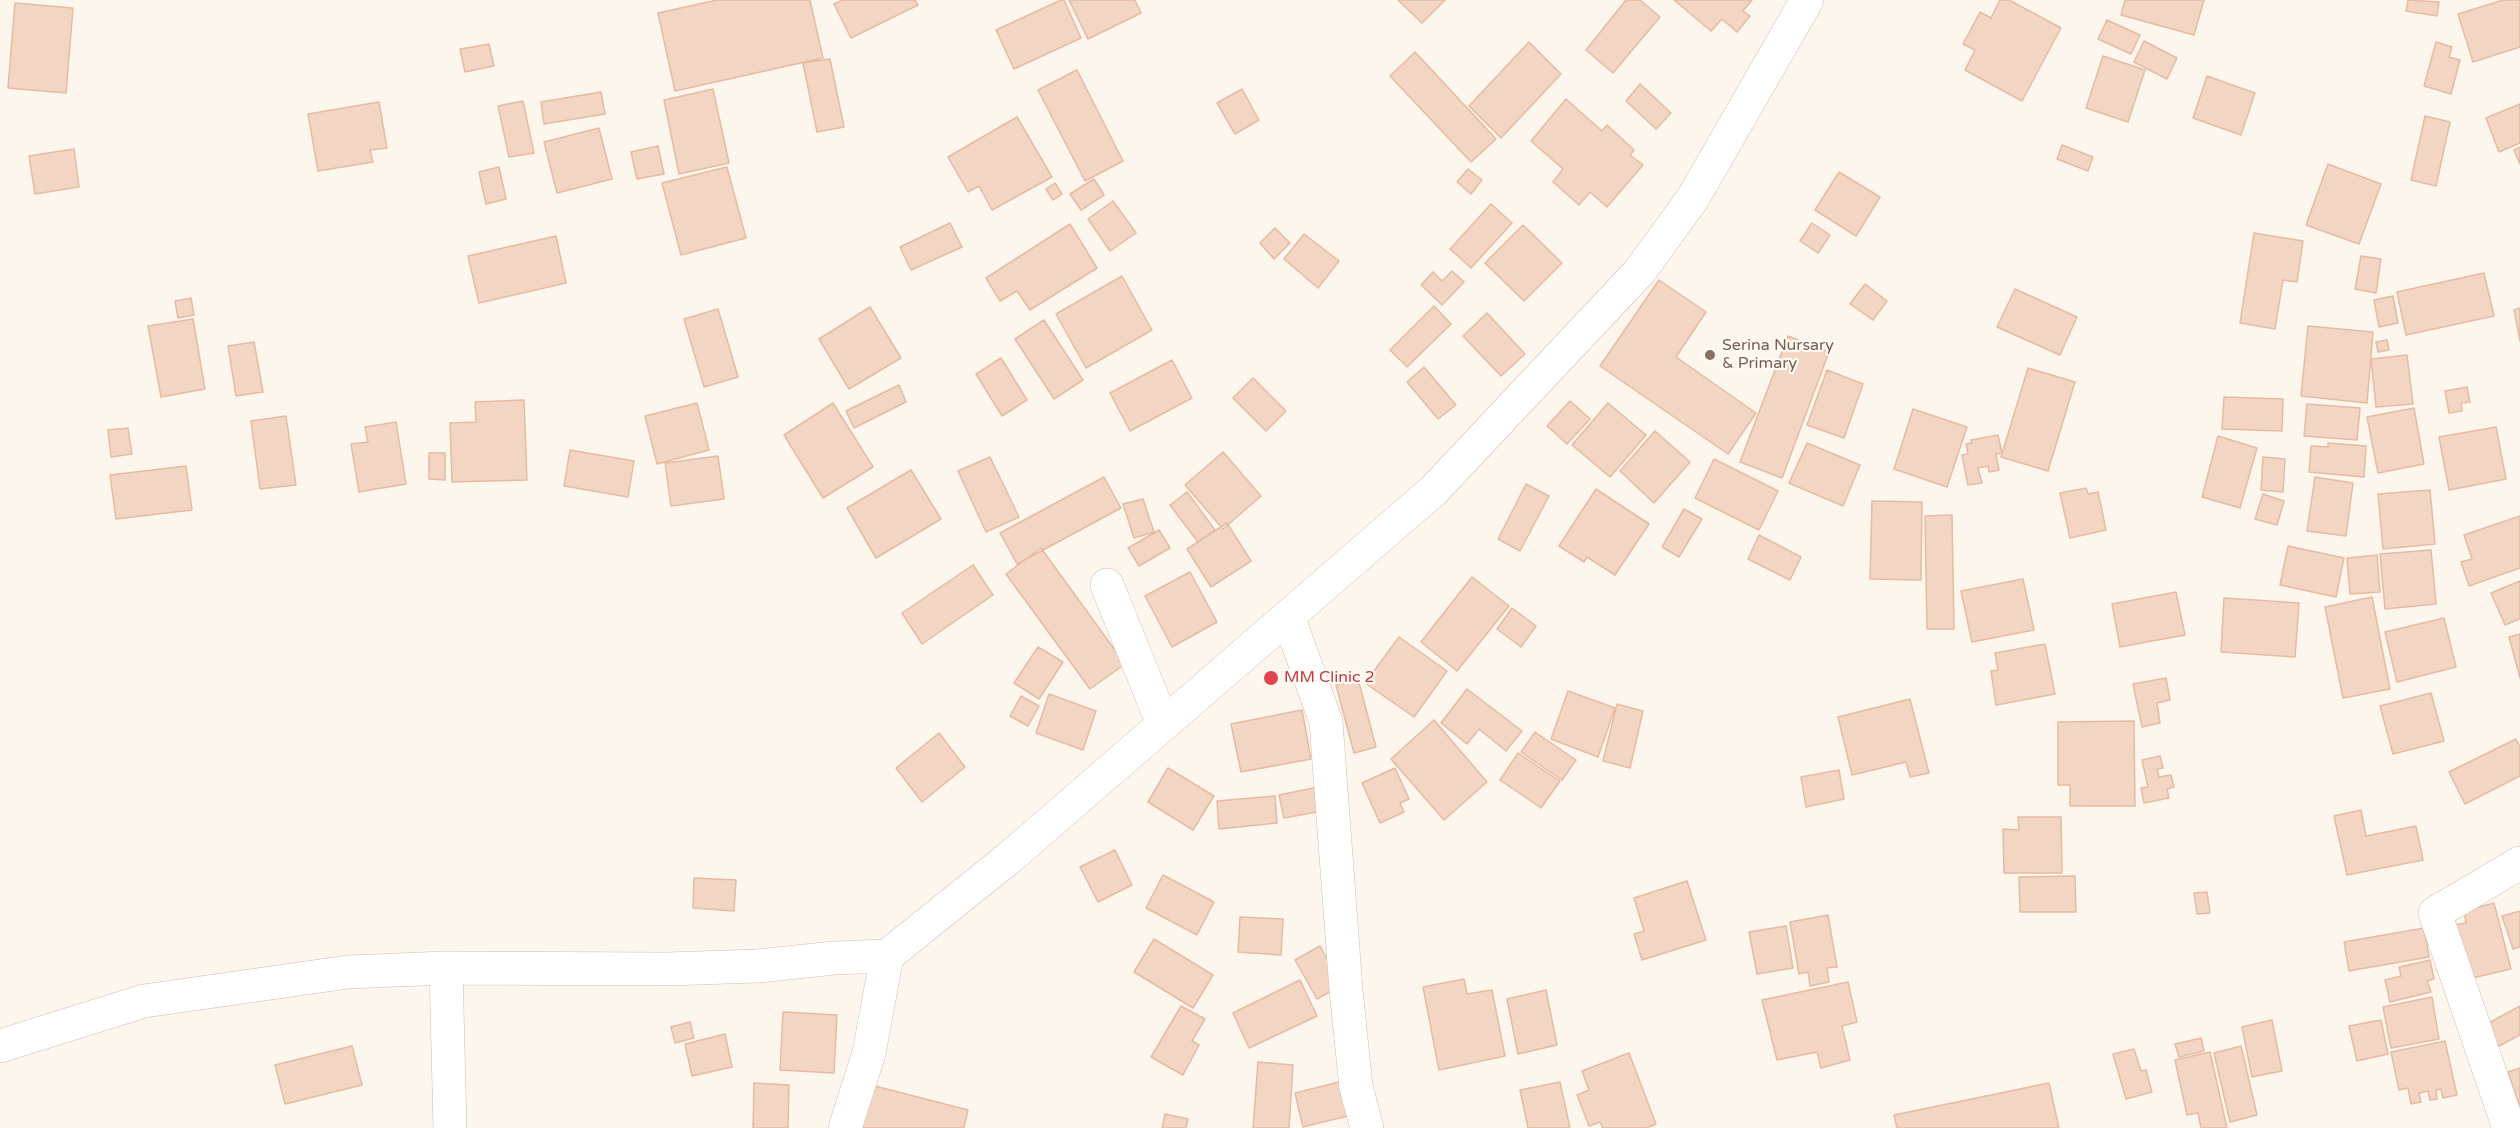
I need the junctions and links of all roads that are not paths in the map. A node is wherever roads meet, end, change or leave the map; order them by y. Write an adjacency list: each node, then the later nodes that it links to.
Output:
1 (1807, 0): 3 (street)
2 (1107, 585): 4 (street)
3 (1288, 616): 4 (street); 11 (street)
4 (1163, 724): 6 (street)
5 (2520, 863): 12 (street)
6 (887, 956): 7 (street); 10 (street)
7 (446, 968): 8 (street); 9 (street)
8 (0, 1046)
9 (450, 1128)
10 (845, 1128)
11 (1367, 1128)
12 (2509, 1128)

